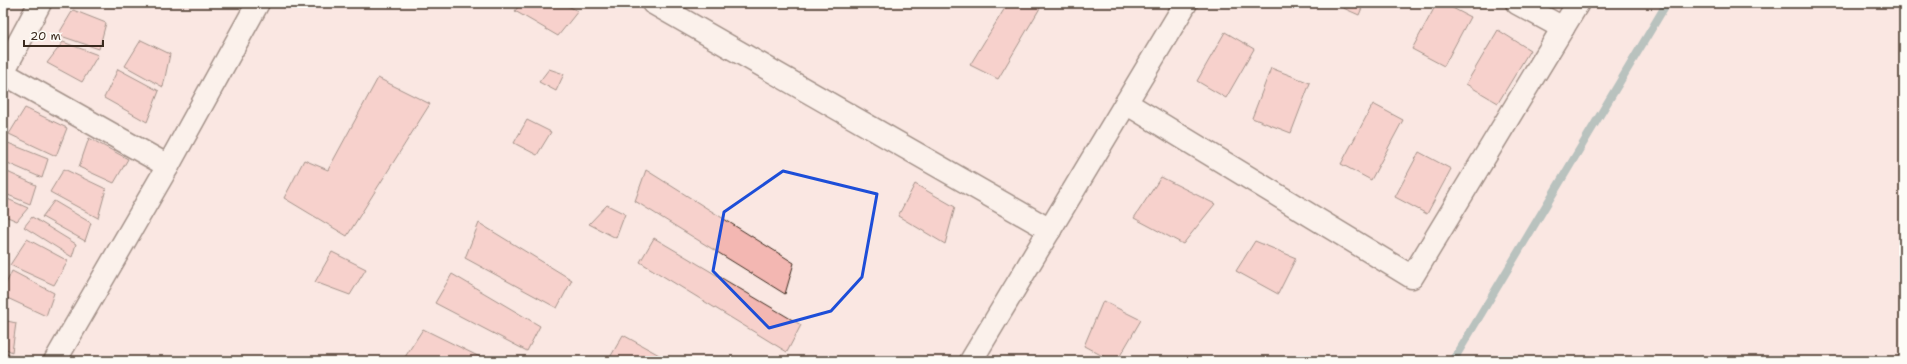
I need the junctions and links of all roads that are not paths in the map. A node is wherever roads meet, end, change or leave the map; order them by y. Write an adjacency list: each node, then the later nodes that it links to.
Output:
1 (40, 3): 8 (street)
2 (258, 3): 10 (street)
3 (653, 3): 11 (street)
4 (1517, 3): 7 (street)
5 (1578, 3): 7 (street)
6 (1179, 5): 9 (street)
7 (1563, 28): 9 (street)
8 (3, 72): 10 (street)
9 (1126, 103): 11 (street)
10 (168, 166): 12 (street)
11 (1050, 230): 13 (street)
12 (55, 361)
13 (971, 361)

